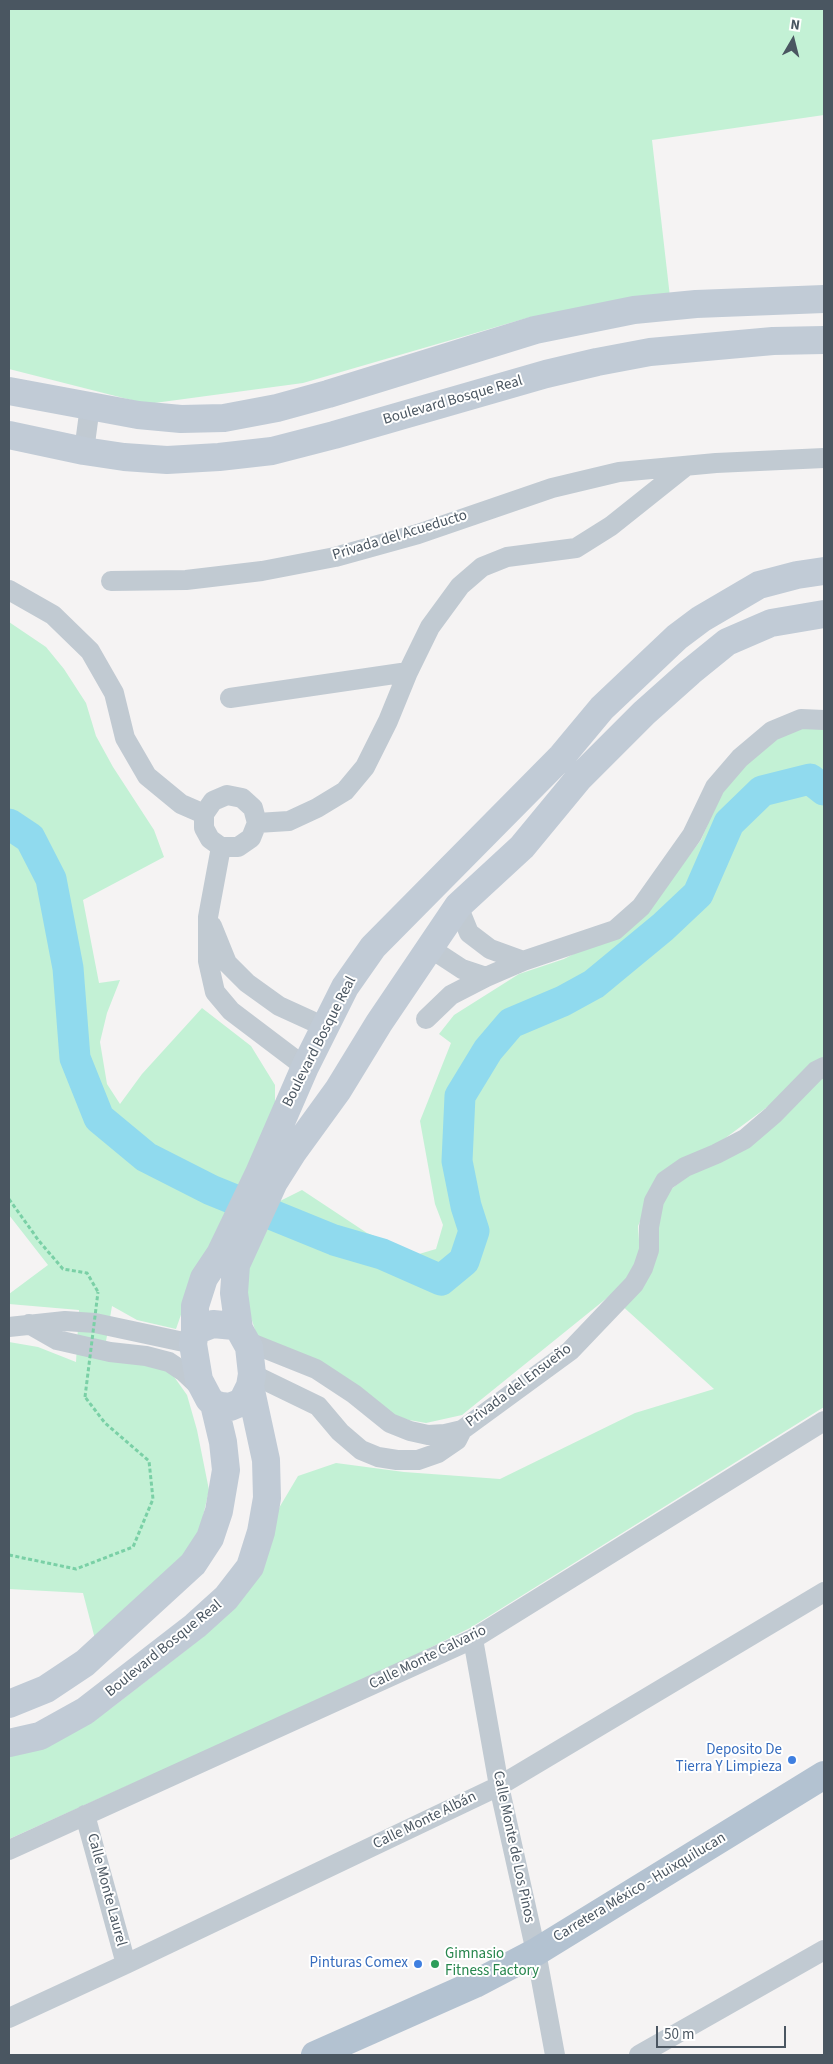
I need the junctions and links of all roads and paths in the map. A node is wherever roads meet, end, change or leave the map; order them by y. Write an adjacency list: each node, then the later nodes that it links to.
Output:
1 (824, 299): 4 (street)
2 (824, 340): 6 (street, Boulevard Bosque Real)
3 (9, 391): 4 (street)
4 (90, 406): 6 (street)
5 (9, 435): 6 (street, Boulevard Bosque Real)
6 (84, 451)
7 (824, 458): 8 (street, Privada del Acueducto)
8 (685, 467): 10 (street, Privada del Acueducto); 13 (street)
9 (824, 571): 16 (street, Boulevard Bosque Real)
10 (111, 581)
11 (9, 590): 18 (street)
12 (824, 614): 17 (street, Boulevard Bosque Real)
13 (408, 672): 14 (street); 19 (street)
14 (230, 698)
15 (824, 720): 24 (street)
16 (562, 756): 17 (street); 29 (street, Boulevard Bosque Real)
17 (579, 778): 21 (street, Boulevard Bosque Real)
18 (204, 814): 19 (street); 20 (street)
19 (257, 823): 20 (street)
20 (222, 847): 22 (street)
21 (458, 906): 23 (street, Boulevard Bosque Real); 24 (street)
22 (208, 917): 26 (street); 28 (street)
23 (430, 948): 25 (street); 32 (street, Boulevard Bosque Real)
24 (523, 961): 25 (street)
25 (486, 977): 27 (street)
26 (263, 994): 28 (street); 29 (street)
27 (426, 1019)
28 (245, 1022): 30 (street)
29 (325, 1027): 30 (street, Boulevard Bosque Real)
30 (305, 1067): 32 (street, Boulevard Bosque Real)
31 (824, 1067): 44 (street, Privada del Ensueño)
32 (267, 1178): 34 (street, Boulevard Bosque Real)
33 (9, 1199): 45 (path, bridge)
34 (228, 1260): 37 (street, Boulevard Bosque Real); 38 (street, Boulevard Bosque Real)
35 (29, 1324): 36 (street); 38 (street); 41 (street)
36 (9, 1327)
37 (242, 1335): 38 (street); 39 (street); 40 (street, Privada del Ensueño)
38 (194, 1338): 41 (street)
39 (251, 1380): 41 (street); 42 (street, Privada del Ensueño); 49 (street, Boulevard Bosque Real)
40 (334, 1380): 42 (street); 44 (street, Privada del Ensueño)
41 (209, 1398): 48 (street)
42 (318, 1406): 44 (street, Privada del Ensueño)
43 (824, 1421): 47 (street, Calle Monte Calvario)
44 (462, 1430)
45 (9, 1555)
46 (824, 1592): 51 (street, Calle Monte Albán)
47 (473, 1639): 51 (street, Calle Monte de Los Pinos); 52 (street, Calle Monte Calvario)
48 (9, 1704)
49 (9, 1743)
50 (824, 1775): 55 (main road, Carretera México - Huixquilucan)
51 (499, 1786): 55 (street, Calle Monte de Los Pinos); 56 (street, Calle Monte Albán)
52 (85, 1815): 53 (street, Calle Monte Calvario); 56 (street, Calle Monte Laurel)
53 (9, 1850)
54 (824, 1950): 60 (street)
55 (536, 1952): 58 (main road, Carretera México - Huixquilucan); 59 (street, Calle Monte de Los Pinos)
56 (126, 1964): 57 (street, Calle Monte Albán)
57 (9, 2018)
58 (315, 2055)
59 (555, 2055)
60 (639, 2055)

